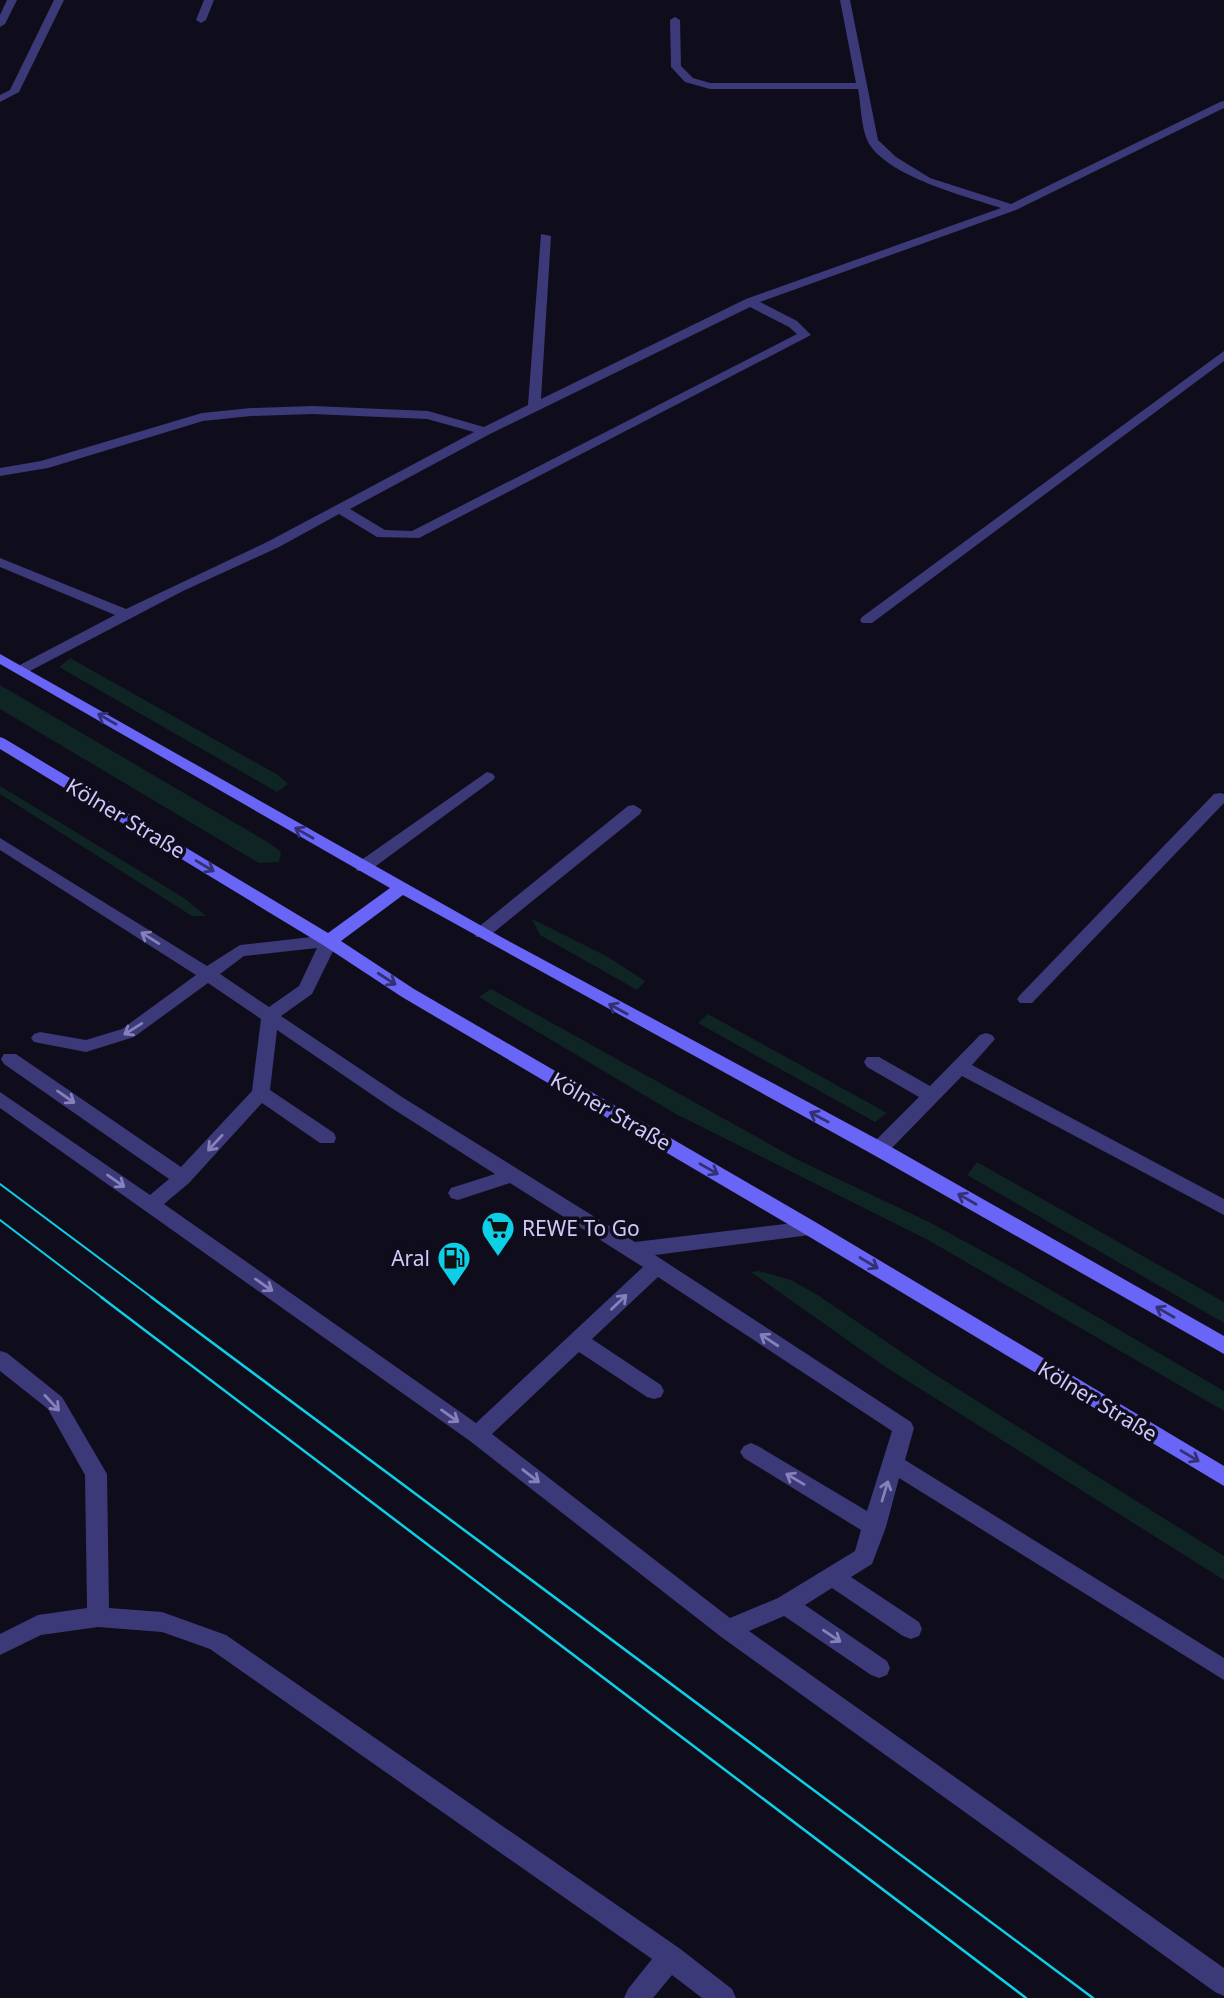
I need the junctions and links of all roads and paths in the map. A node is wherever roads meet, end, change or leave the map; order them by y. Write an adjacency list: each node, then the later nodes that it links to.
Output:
1 (12, 0): 7 (lane)
2 (59, 0): 9 (lane)
3 (209, 0): 5 (lane)
4 (845, 0): 8 (lane)
5 (201, 20)
6 (675, 20): 8 (lane)
7 (0, 24)
8 (862, 86): 11 (lane)
9 (0, 99)
10 (1224, 104): 11 (lane)
11 (1012, 208): 13 (lane)
12 (545, 236): 15 (lane)
13 (750, 302): 15 (lane); 18 (lane)
14 (1224, 355): 21 (lane)
15 (534, 407): 16 (lane)
16 (485, 431): 17 (lane); 18 (lane)
17 (0, 472)
18 (340, 509): 20 (lane)
19 (0, 562): 20 (lane)
20 (127, 615): 23 (lane)
21 (867, 620)
22 (0, 658): 23 (main road)
23 (21, 670): 29 (main road, one-way to 23)
24 (0, 742): 32 (main road, Kölner Straße, one-way to 32)
25 (487, 777): 29 (lane)
26 (1220, 799): 34 (lane)
27 (634, 810): 31 (lane)
28 (0, 843): 33 (lane, one-way to 28)
29 (363, 867): 30 (main road)
30 (402, 888): 31 (main road); 32 (main road)
31 (482, 933): 45 (main road, one-way to 31)
32 (329, 942): 33 (lane); 35 (lane); 51 (main road, Kölner Straße, one-way to 51)
33 (207, 974): 35 (lane); 36 (lane, one-way to 36)
34 (1026, 999)
35 (270, 1015): 41 (lane); 46 (lane)
36 (40, 1038)
37 (986, 1039): 40 (lane)
38 (10, 1059): 47 (lane, one-way to 47)
39 (873, 1062): 42 (lane)
40 (960, 1067): 42 (lane); 50 (lane)
41 (261, 1093): 44 (lane); 47 (lane, one-way to 47)
42 (931, 1095): 45 (lane)
43 (0, 1099): 49 (lane, one-way to 49)
44 (327, 1138)
45 (879, 1149): 55 (main road, one-way to 45)
46 (513, 1175): 48 (lane); 52 (lane)
47 (182, 1178): 49 (lane)
48 (458, 1192)
49 (151, 1205): 58 (lane, one-way to 58)
50 (1224, 1208)
51 (810, 1228): 52 (lane); 61 (main road, Kölner Straße, one-way to 61)
52 (634, 1250): 53 (lane)
53 (657, 1266): 54 (lane, one-way to 53); 60 (lane, one-way to 53)
54 (579, 1341): 57 (lane); 58 (lane)
55 (1224, 1346)
56 (0, 1359): 65 (lane, one-way to 65)
57 (654, 1391)
58 (477, 1434): 66 (lane, one-way to 66)
59 (751, 1452): 62 (lane, one-way to 59)
60 (894, 1464): 62 (lane, one-way to 60); 70 (lane)
61 (1224, 1477)
62 (875, 1527): 63 (lane)
63 (833, 1577): 64 (lane); 67 (lane)
64 (786, 1605): 66 (lane); 69 (lane, one-way to 69)
65 (98, 1617): 68 (lane); 71 (lane)
66 (728, 1629): 72 (lane)
67 (911, 1629)
68 (0, 1644)
69 (879, 1668)
70 (1224, 1670)
71 (670, 1957): 73 (lane); 74 (lane)
72 (1224, 1983)
73 (637, 1998)
74 (723, 1998)

